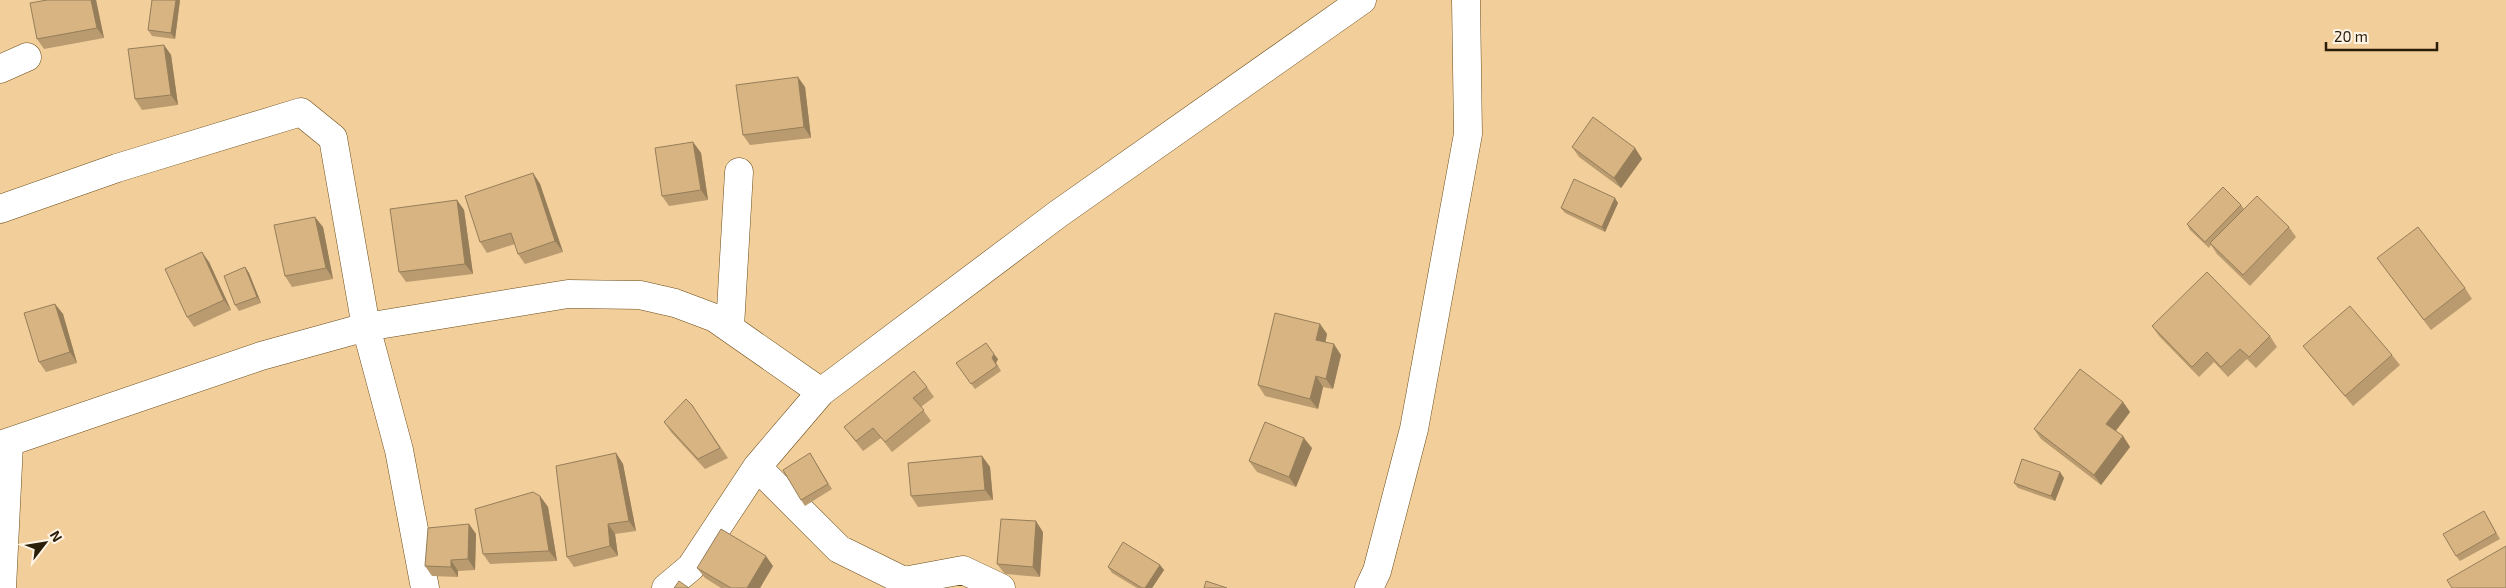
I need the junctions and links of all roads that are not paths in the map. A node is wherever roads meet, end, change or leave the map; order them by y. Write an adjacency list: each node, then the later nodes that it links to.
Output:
1 (1362, 0): 9 (street)
2 (1466, 0): 16 (street)
3 (27, 58): 4 (street)
4 (0, 68)
5 (739, 172): 8 (street)
6 (0, 210): 7 (street)
7 (366, 327): 8 (street); 10 (street); 13 (street)
8 (730, 327): 9 (street)
9 (822, 392): 11 (street)
10 (4, 445): 12 (street)
11 (757, 467): 14 (street); 15 (street)
12 (2, 588)
13 (425, 588)
14 (666, 588)
15 (1001, 588)
16 (1369, 588)

